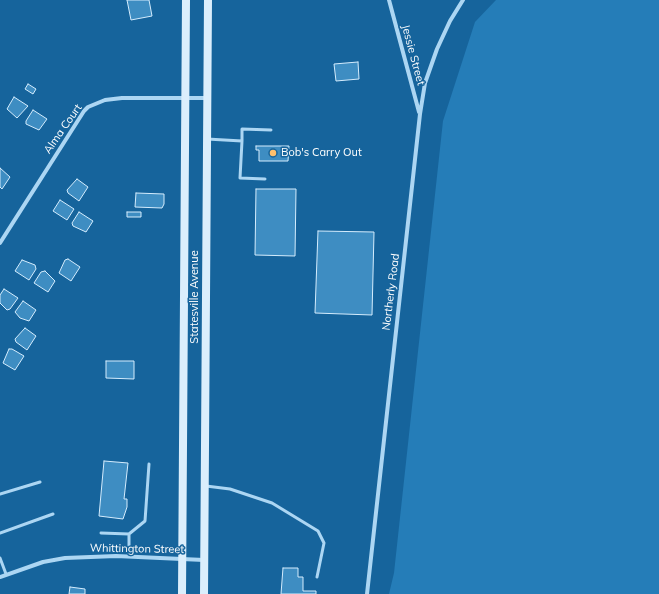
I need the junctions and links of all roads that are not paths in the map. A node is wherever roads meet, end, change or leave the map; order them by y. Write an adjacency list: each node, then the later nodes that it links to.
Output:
1 (186, 0): 5 (main road, Statesville Avenue)
2 (208, 0): 6 (main road, Statesville Avenue)
3 (389, 0): 7 (street, Jessie Street)
4 (463, 0): 7 (street, Northerly Road)
5 (186, 98): 6 (street, Alma Court); 12 (street, Alma Court); 23 (main road, Statesville Avenue)
6 (207, 98): 9 (main road, Statesville Avenue)
7 (420, 114): 30 (street, Northerly Road)
8 (272, 130): 10 (lane)
9 (207, 139): 10 (lane); 15 (main road, Statesville Avenue)
10 (242, 141): 11 (lane)
11 (265, 178)
12 (0, 243)
13 (149, 464): 20 (lane)
14 (40, 482): 16 (lane)
15 (205, 486): 24 (main road, Statesville Avenue); 27 (lane)
16 (0, 494)
17 (53, 514): 18 (lane)
18 (0, 533)
19 (101, 533): 20 (lane)
20 (129, 534): 21 (lane)
21 (129, 556): 23 (street, Whittington Street); 25 (street, Whittington Street)
22 (0, 558): 25 (lane)
23 (182, 559): 24 (street, Whittington Street); 28 (main road, Statesville Avenue)
24 (204, 560): 29 (main road, Statesville Avenue)
25 (6, 574): 26 (street, Whittington Street)
26 (0, 577)
27 (317, 577)
28 (182, 594)
29 (204, 594)
30 (367, 594)

